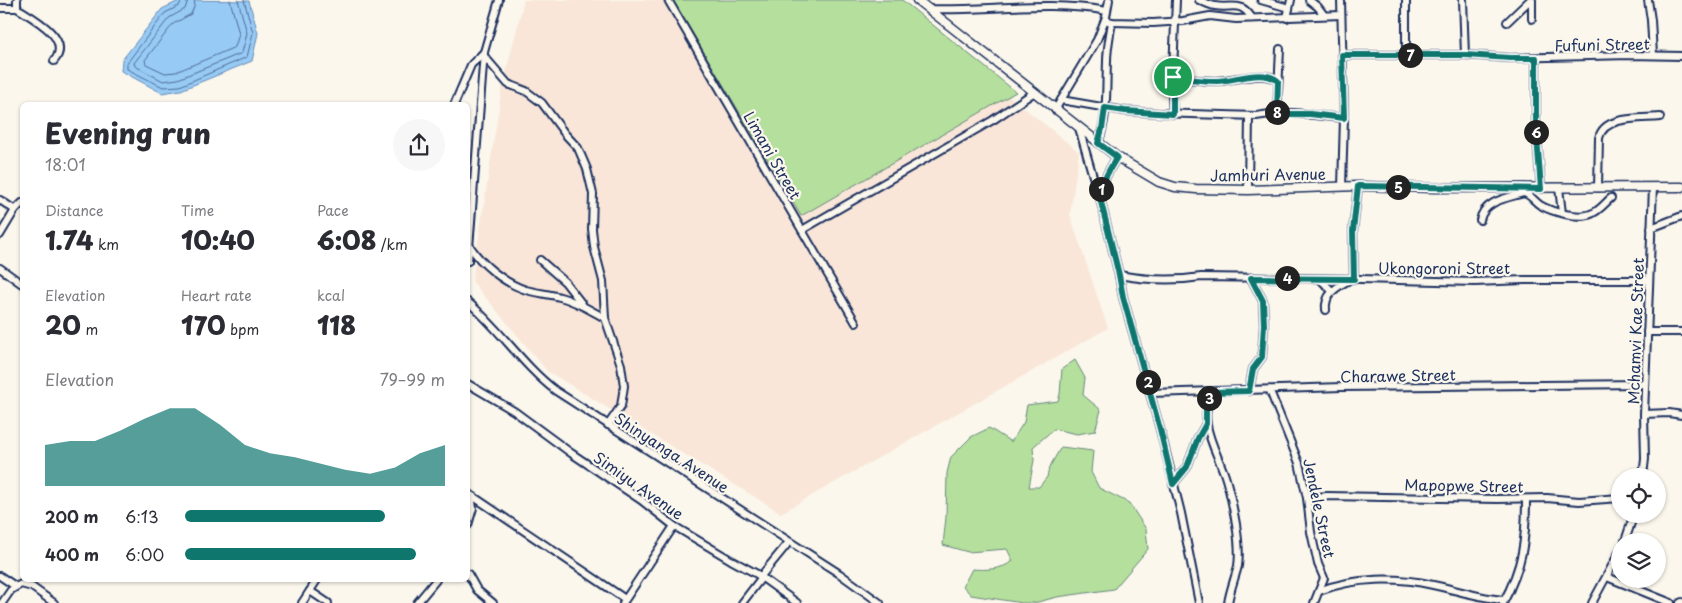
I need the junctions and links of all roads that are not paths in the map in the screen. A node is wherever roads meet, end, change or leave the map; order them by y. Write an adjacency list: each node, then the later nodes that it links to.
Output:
1 (17, 0): 18 (street)
2 (499, 0): 31 (street)
3 (668, 0): 72 (street, Limani Street)
4 (917, 0): 20 (street, Jamhuri Avenue)
5 (1108, 0): 21 (street)
6 (1176, 0): 28 (street)
7 (1199, 0): 24 (street)
8 (1261, 0): 19 (street)
9 (1291, 0): 19 (street)
10 (1309, 0): 22 (street)
11 (1341, 0): 23 (street)
12 (1406, 0): 33 (street)
13 (1463, 0): 34 (street)
14 (1531, 0): 26 (street); 29 (street)
15 (1648, 0): 35 (street)
16 (1019, 3): 20 (street); 21 (street)
17 (0, 8): 18 (street)
18 (18, 8): 38 (street)
19 (1290, 8): 25 (street)
20 (928, 9): 41 (street, Jamhuri Avenue)
21 (1107, 11): 27 (street)
22 (1324, 15): 23 (street); 25 (street)
23 (1341, 15): 32 (street)
24 (1252, 18): 25 (street); 28 (street)
25 (1287, 18)
26 (1532, 19)
27 (1108, 21): 28 (street); 42 (street); 44 (street)
28 (1175, 22): 39 (street)
29 (1507, 22)
30 (1280, 49): 40 (street)
31 (484, 54): 43 (street); 65 (street); 87 (street)
32 (1342, 55): 33 (street, Fufuni Street); 50 (street)
33 (1406, 55): 34 (street, Fufuni Street)
34 (1465, 55): 37 (street, Fufuni Street)
35 (1653, 55): 36 (street, Fufuni Street); 37 (street, Fufuni Street)
36 (1682, 56)
37 (1536, 58): 60 (street)
38 (54, 61)
39 (1173, 77): 40 (street); 46 (street)
40 (1278, 81): 47 (street)
41 (1034, 93): 45 (street, Jamhuri Avenue); 72 (street)
42 (1061, 100): 44 (street); 45 (street)
43 (455, 102)
44 (1105, 108): 46 (street); 52 (street)
45 (1055, 110): 51 (street, Jamhuri Avenue)
46 (1173, 114): 48 (street)
47 (1277, 114): 48 (street); 50 (street)
48 (1249, 116): 62 (street)
49 (1660, 117): 59 (street)
50 (1344, 118): 54 (street)
51 (1079, 128): 52 (street, Jamhuri Avenue); 61 (street)
52 (1098, 143): 53 (street, Jamhuri Avenue)
53 (1117, 157): 61 (street); 62 (street, Jamhuri Avenue)
54 (1342, 186): 55 (street, Jamhuri Avenue); 62 (street, Jamhuri Avenue)
55 (1358, 186): 60 (street, Jamhuri Avenue); 80 (street)
56 (1653, 187): 57 (street, Jamhuri Avenue); 59 (street, Jamhuri Avenue); 71 (street, Mchamvi Kae Street)
57 (1682, 187)
58 (1559, 188): 59 (street, Jamhuri Avenue); 60 (street, Jamhuri Avenue); 68 (street)
59 (1598, 188)
60 (1541, 189)
61 (1100, 190): 77 (street)
62 (1248, 190)
63 (1611, 198): 68 (street)
64 (0, 200): 67 (street)
65 (470, 202)
66 (20, 205): 67 (street)
67 (15, 210): 73 (street)
68 (1562, 214): 70 (street)
69 (1682, 216): 71 (street)
70 (1480, 220)
71 (1651, 228): 81 (street, Mchamvi Kae Street)
72 (802, 230): 88 (street, Limani Street)
73 (0, 235)
74 (470, 247): 85 (street)
75 (540, 260): 85 (street)
76 (0, 268): 82 (street)
77 (1119, 275): 78 (street, Ukongoroni Street); 96 (street)
78 (1251, 278): 79 (street, Ukongoroni Street); 93 (street)
79 (1320, 278): 80 (street, Ukongoroni Street); 83 (street)
80 (1352, 279): 81 (street, Ukongoroni Street); 83 (street)
81 (1649, 280): 89 (street, Mchamvi Kae Street)
82 (20, 283)
83 (1332, 291): 86 (street)
84 (470, 304): 100 (street, Shinyanga Avenue)
85 (584, 306): 87 (street)
86 (1326, 310)
87 (606, 318): 100 (street)
88 (856, 323)
89 (1647, 332): 90 (street); 91 (street, Mchamvi Kae Street)
90 (1682, 332)
91 (1645, 384): 94 (street, Charawe Street); 97 (street, Mchamvi Kae Street)
92 (470, 385): 109 (street, Simiyu Avenue)
93 (1249, 391): 94 (street, Charawe Street); 95 (street, Charawe Street)
94 (1270, 391): 105 (street, Jendele Street)
95 (1211, 392): 96 (street, Charawe Street); 99 (street)
96 (1151, 393): 102 (street)
97 (1644, 414): 98 (street); 101 (street, Mchamvi Kae Street)
98 (1682, 415)
99 (1206, 424): 102 (street); 133 (street)
100 (608, 425): 110 (street, Shinyanga Avenue)
101 (1644, 468)
102 (1173, 484): 132 (street)
103 (470, 496): 121 (street)
104 (470, 498): 108 (street)
105 (1307, 498): 106 (street, Mapopwe Street); 120 (street, Jendele Street)
106 (1526, 499): 107 (street, Mapopwe Street); 122 (street)
107 (1611, 499)
108 (470, 518)
109 (674, 526): 113 (street, Simiyu Avenue); 121 (street)
110 (789, 542): 113 (street); 131 (street, Shinyanga Avenue)
111 (1611, 569): 114 (street)
112 (0, 576): 118 (street)
113 (762, 577): 129 (street); 130 (street, Simiyu Avenue)
114 (1607, 577): 135 (street); 136 (street)
115 (316, 582): 119 (street)
116 (434, 582): 127 (street)
117 (470, 582): 128 (street)
118 (15, 586): 123 (street); 124 (street)
119 (310, 591): 125 (street); 126 (street)
120 (1320, 591): 122 (street); 134 (street, Jendele Street)
121 (624, 601)
122 (1504, 602)
123 (2, 603)
124 (54, 603)
125 (302, 603)
126 (328, 603)
127 (417, 603)
128 (493, 603)
129 (742, 603)
130 (797, 603)
131 (880, 603)
132 (1199, 603)
133 (1228, 603)
134 (1314, 603)
135 (1592, 603)
136 (1671, 603)

